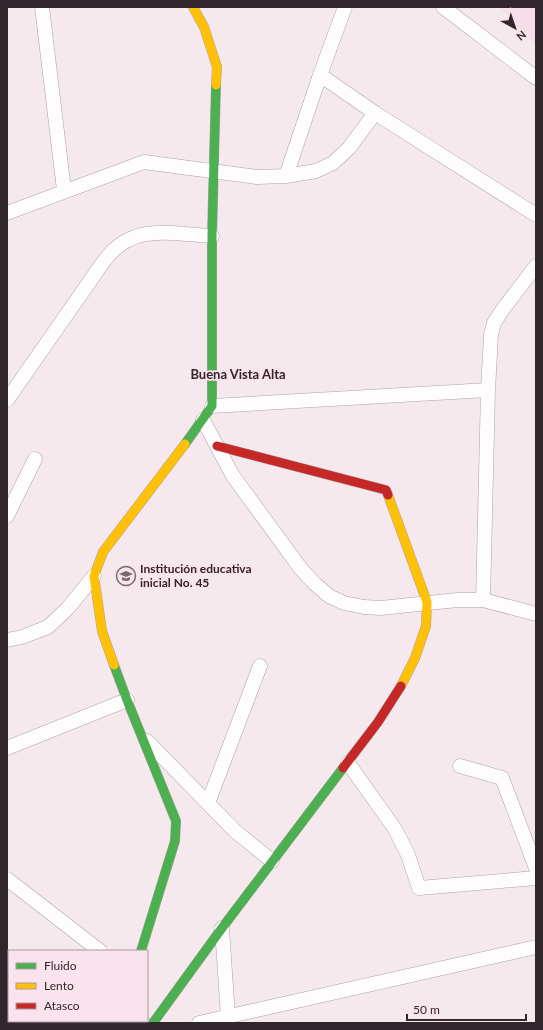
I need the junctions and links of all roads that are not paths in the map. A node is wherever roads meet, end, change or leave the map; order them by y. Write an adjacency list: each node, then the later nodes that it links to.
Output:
1 (42, 7): 10 (street)
2 (193, 7): 8 (street)
3 (345, 7): 5 (street)
4 (443, 7): 6 (street)
5 (320, 75): 7 (street); 9 (street)
6 (536, 78)
7 (375, 113): 9 (street); 12 (street)
8 (215, 170): 9 (street); 10 (street); 13 (street)
9 (286, 176)
10 (64, 190): 11 (street)
11 (7, 212)
12 (536, 215)
13 (212, 236): 16 (street); 17 (street)
14 (536, 266): 15 (street)
15 (488, 390): 17 (street); 23 (street)
16 (7, 400)
17 (212, 406): 18 (street)
18 (203, 420): 19 (street); 22 (street)
19 (218, 446): 24 (street); 24 (street)
20 (35, 458): 21 (street)
21 (7, 516)
22 (94, 576): 26 (street); 28 (street)
23 (483, 600): 24 (street); 25 (street)
24 (427, 602): 31 (street)
25 (536, 614)
26 (7, 640)
27 (260, 666): 33 (street)
28 (127, 700): 29 (street); 30 (street)
29 (140, 734): 33 (street); 41 (street)
30 (7, 748)
31 (348, 763): 34 (street); 36 (street)
32 (460, 766): 35 (street)
33 (208, 803): 34 (street)
34 (272, 861): 38 (street)
35 (536, 868)
36 (536, 878)
37 (7, 879): 40 (street)
38 (222, 928): 42 (street); 43 (street)
39 (536, 947): 42 (street)
40 (99, 950)
41 (141, 950)
42 (228, 1016): 44 (street)
43 (153, 1023)
44 (199, 1023)

